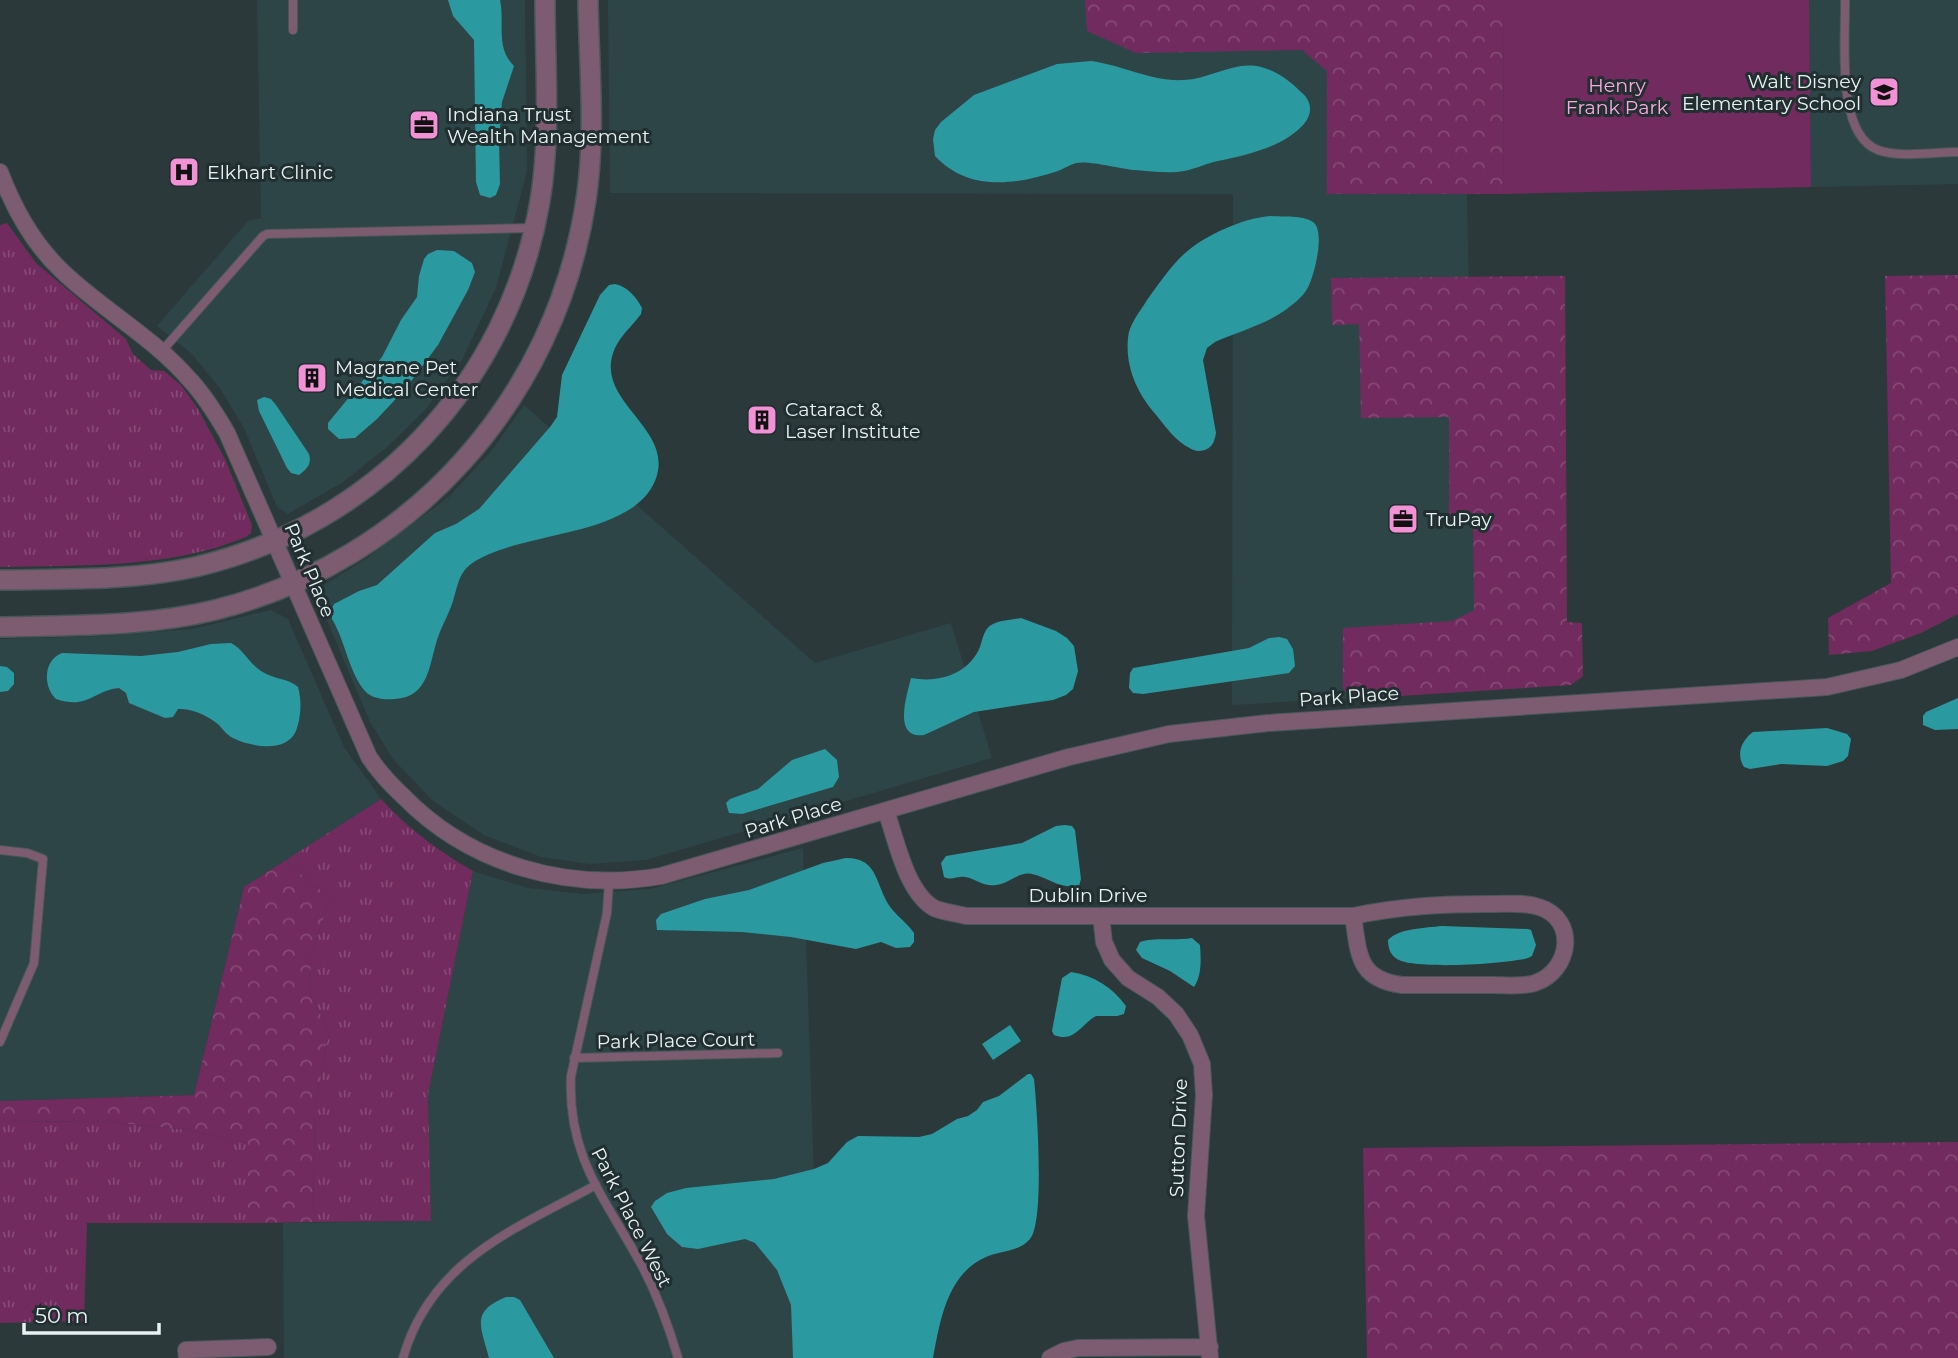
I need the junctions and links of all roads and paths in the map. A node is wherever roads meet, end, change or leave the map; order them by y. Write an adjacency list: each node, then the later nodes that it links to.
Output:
1 (293, 0): 5 (lane)
2 (545, 0): 8 (street)
3 (588, 0): 12 (street)
4 (1845, 0): 6 (lane)
5 (293, 30)
6 (1958, 152)
7 (0, 172): 9 (street, Park Place)
8 (535, 228): 9 (lane); 10 (street)
9 (161, 352): 10 (street, Park Place)
10 (275, 541): 11 (street); 12 (street, Park Place)
11 (0, 580)
12 (293, 584): 13 (street); 17 (street, Park Place)
13 (0, 626)
14 (1958, 647): 15 (street, Park Place)
15 (886, 811): 17 (street, Park Place); 18 (street, Dublin Drive)
16 (0, 850): 20 (lane)
17 (609, 882): 22 (lane, Park Place West)
18 (1101, 915): 19 (street, Dublin Drive); 25 (street, Sutton Drive)
19 (1353, 916): 19 (street, Dublin Drive)
20 (0, 1042)
21 (778, 1053): 22 (lane, Park Place Court)
22 (574, 1058): 23 (lane, Park Place West)
23 (596, 1185): 27 (lane); 28 (lane, Park Place West)
24 (268, 1347): 26 (street)
25 (1210, 1353): 29 (street)
26 (187, 1358)
27 (404, 1358)
28 (678, 1358)
29 (1049, 1358)

